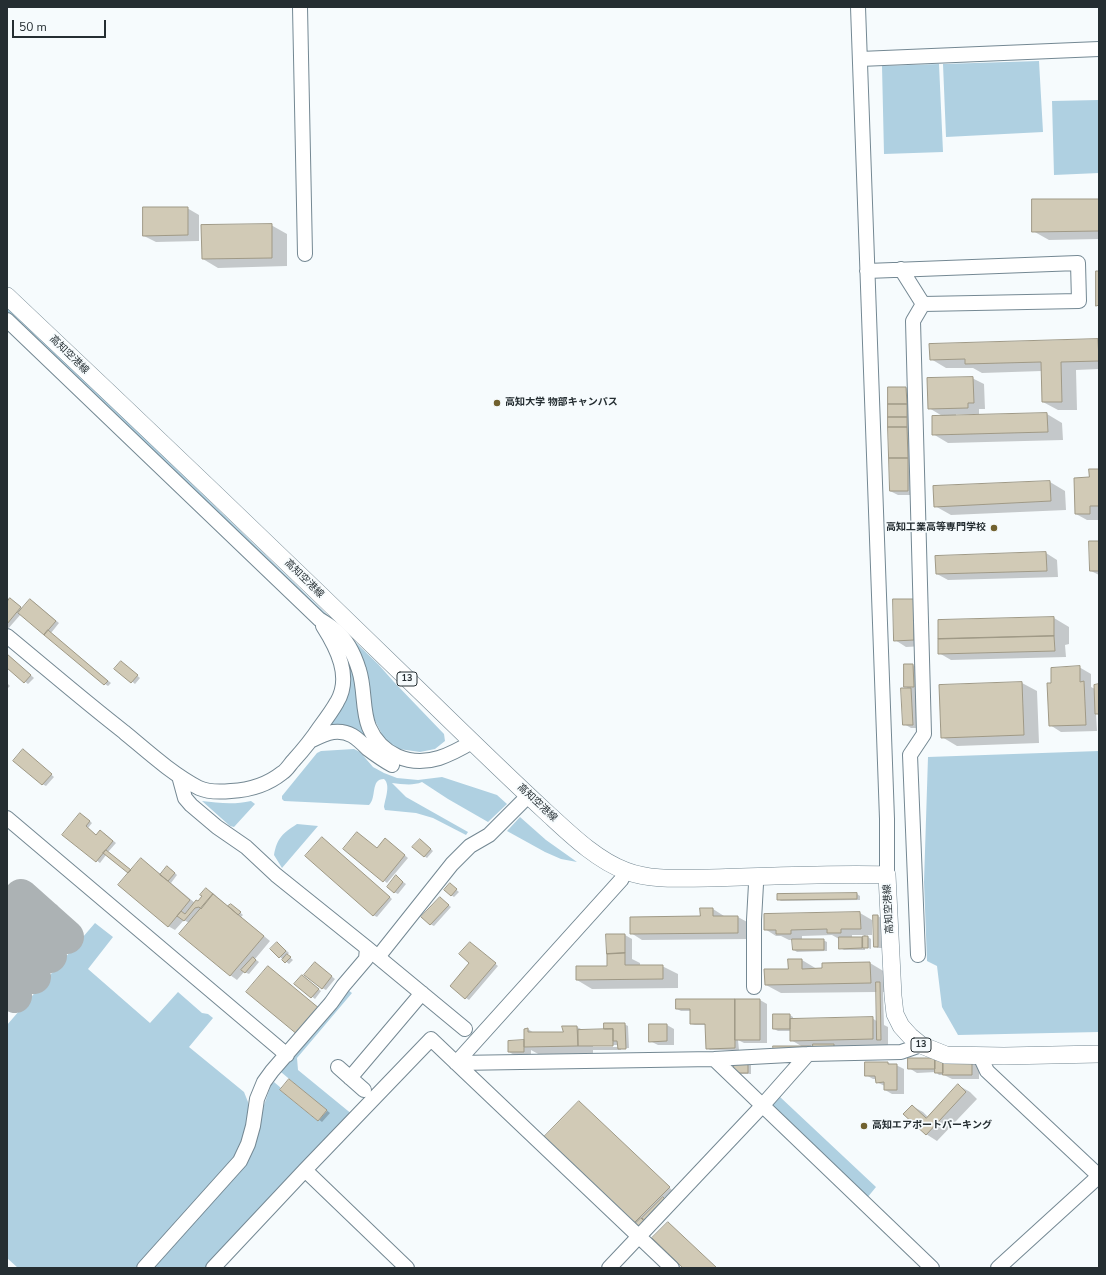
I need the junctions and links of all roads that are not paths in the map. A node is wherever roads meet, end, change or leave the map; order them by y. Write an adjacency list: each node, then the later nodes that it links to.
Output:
1 (300, 7): 5 (street)
2 (858, 7): 4 (street)
3 (1099, 49): 4 (street)
4 (860, 59): 7 (street)
5 (306, 254)
6 (901, 269): 7 (street); 9 (street); 9 (street)
7 (867, 271): 19 (street)
8 (7, 296): 14 (main road, 高知空港線 / 13)
9 (924, 304): 22 (street)
10 (7, 320): 11 (street)
11 (319, 619): 13 (street); 14 (street)
12 (7, 636): 15 (street)
13 (312, 740): 14 (street); 15 (street)
14 (472, 742): 16 (main road, 高知空港線 / 13)
15 (180, 776): 21 (street)
16 (529, 795): 18 (main road, 高知空港線 / 13); 21 (street)
17 (7, 818): 29 (street)
18 (626, 871): 20 (main road, 高知空港線 / 13); 32 (street)
19 (887, 875): 20 (main road, 高知空港線 / 13); 26 (main road, 高知空港線 / 13)
20 (755, 877): 23 (street)
21 (372, 952): 24 (street); 29 (street)
22 (918, 955)
23 (754, 987)
24 (422, 992): 25 (street); 34 (street)
25 (465, 1029)
26 (921, 1045): 27 (street); 30 (main road, 高知空港線 / 13)
27 (808, 1054): 31 (street); 36 (street)
28 (1099, 1054): 30 (main road, 高知空港線 / 13)
29 (287, 1055): 40 (street)
30 (980, 1056): 38 (street)
31 (714, 1059): 32 (street); 36 (street)
32 (456, 1063): 37 (street); 39 (street)
33 (338, 1067): 34 (street)
34 (350, 1078): 35 (street)
35 (364, 1090)
36 (762, 1106): 39 (street); 45 (street)
37 (305, 1170): 41 (street); 42 (street)
38 (1099, 1176): 46 (street)
39 (639, 1237): 43 (street); 44 (street)
40 (144, 1268)
41 (213, 1268)
42 (407, 1268)
43 (609, 1268)
44 (672, 1268)
45 (932, 1268)
46 (998, 1268)

